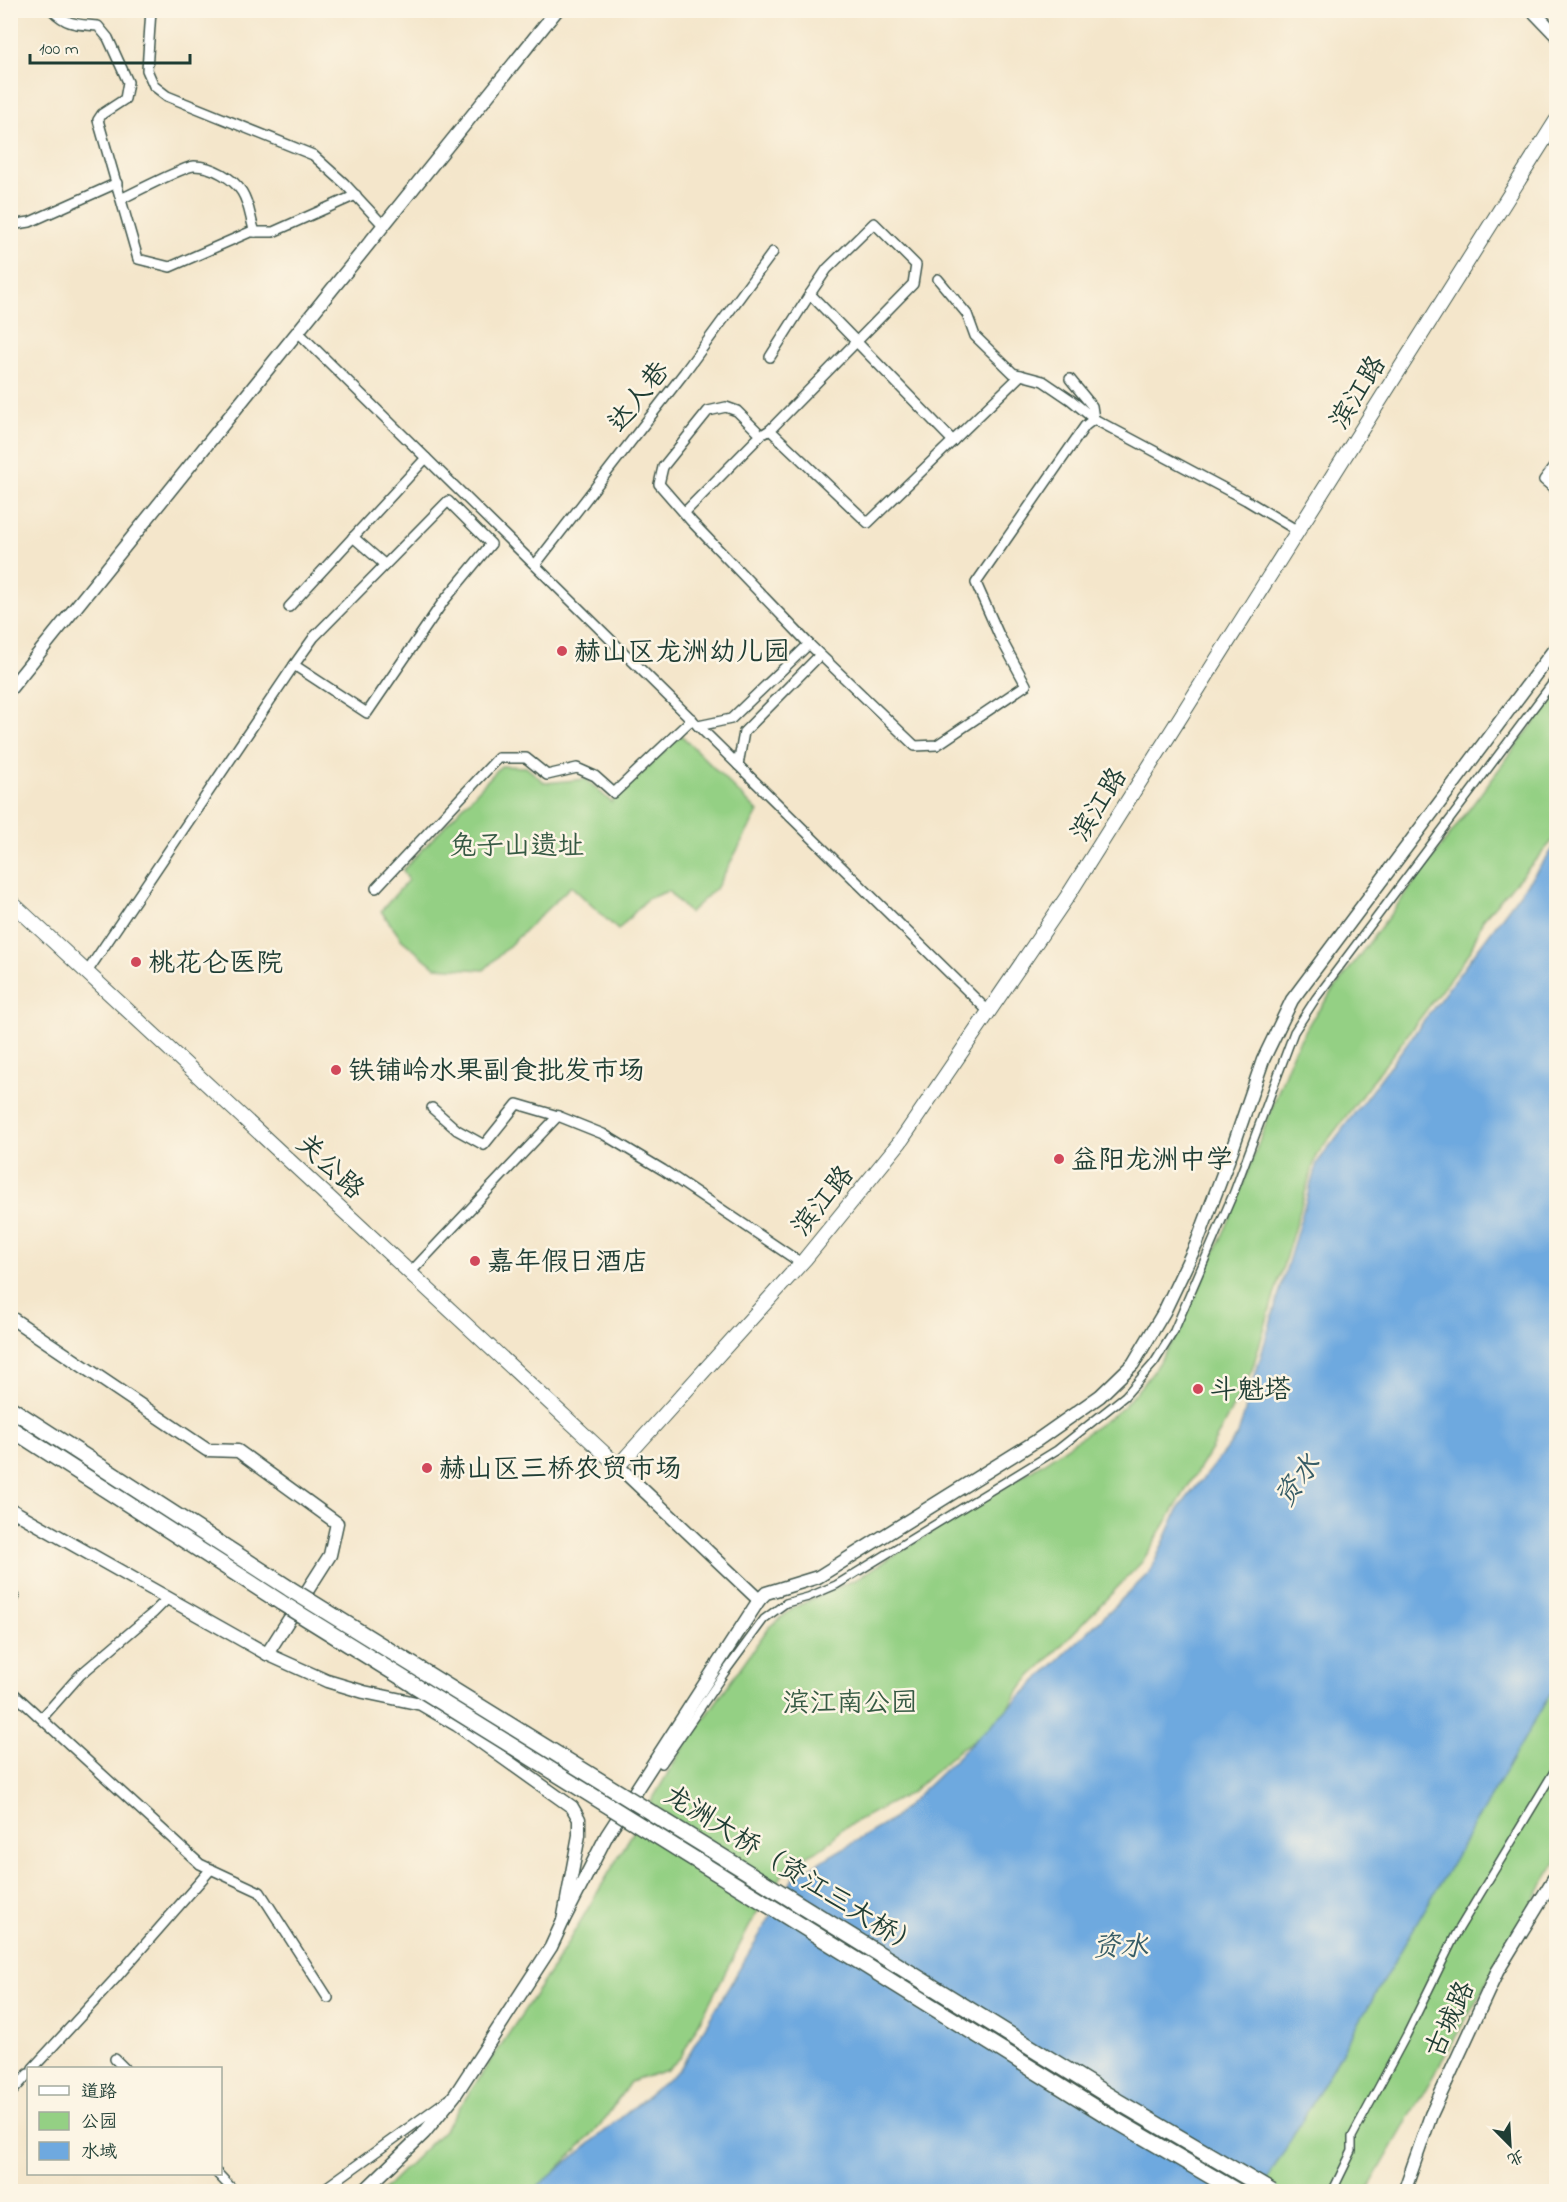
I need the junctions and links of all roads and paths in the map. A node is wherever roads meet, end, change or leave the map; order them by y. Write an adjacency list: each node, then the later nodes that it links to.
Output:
1 (52, 10): 7 (street)
2 (151, 10): 8 (street)
3 (557, 10): 11 (street)
4 (1532, 10): 5 (street)
5 (1557, 35)
6 (1557, 121): 28 (main road, 滨江路)
7 (117, 183): 9 (street); 10 (street)
8 (356, 195): 11 (street); 12 (street)
9 (121, 199): 12 (street); 12 (street)
10 (10, 225)
11 (384, 226): 16 (street)
12 (255, 232)
13 (773, 252): 31 (street, 达人巷)
14 (938, 279): 19 (street)
15 (810, 294): 17 (street); 17 (street); 18 (street)
16 (299, 333): 24 (street); 38 (street)
17 (855, 342): 22 (street); 23 (street)
18 (770, 357)
19 (1021, 375): 21 (street); 23 (street)
20 (1070, 379): 21 (street)
21 (1094, 419): 28 (street); 35 (street)
22 (765, 432): 23 (street); 27 (street); 27 (street)
23 (953, 441)
24 (426, 458): 29 (street); 31 (street)
25 (1557, 464): 26 (street)
26 (1557, 490)
27 (684, 513): 33 (street)
28 (1298, 531): 44 (main road, 滨江路)
29 (354, 537): 30 (street); 32 (street)
30 (384, 564): 36 (street); 36 (street)
31 (535, 565): 39 (street)
32 (289, 607)
33 (809, 644): 35 (street); 39 (street)
34 (1557, 647): 55 (street)
35 (820, 655): 40 (street)
36 (294, 665): 43 (street)
37 (1557, 678): 59 (street)
38 (10, 689)
39 (695, 722): 40 (street); 41 (street)
40 (738, 765): 44 (street)
41 (376, 888)
42 (10, 901): 43 (main road, 关公路)
43 (87, 972): 48 (main road, 关公路)
44 (989, 1012): 47 (main road, 滨江路)
45 (432, 1108): 46 (street)
46 (558, 1116): 47 (street); 48 (street)
47 (801, 1263): 52 (main road, 滨江路)
48 (410, 1272): 52 (main road, 关公路)
49 (10, 1317): 56 (street)
50 (10, 1408): 76 (main road, 龙洲大桥（资江三大桥）, bridge)
51 (10, 1428): 75 (main road, 龙洲大桥（资江三大桥）, bridge)
52 (618, 1466): 55 (street)
53 (10, 1509): 54 (street)
54 (168, 1598): 56 (street); 58 (street)
55 (759, 1600): 63 (street)
56 (267, 1654): 63 (street)
57 (10, 1690): 58 (street)
58 (42, 1718): 61 (street)
59 (662, 1764)
60 (1557, 1768): 77 (street)
61 (211, 1869): 64 (street); 66 (street)
62 (1557, 1875): 78 (street, 古城路)
63 (563, 1921): 70 (street)
64 (328, 1998)
65 (115, 2059): 67 (street)
66 (34, 2067)
67 (123, 2067)
68 (27, 2075): 69 (street)
69 (10, 2094)
70 (455, 2095): 73 (street); 74 (street)
71 (219, 2175): 72 (street)
72 (235, 2192)
73 (320, 2192)
74 (363, 2192)
75 (1238, 2192)
76 (1272, 2192)
77 (1332, 2192)
78 (1404, 2192)

